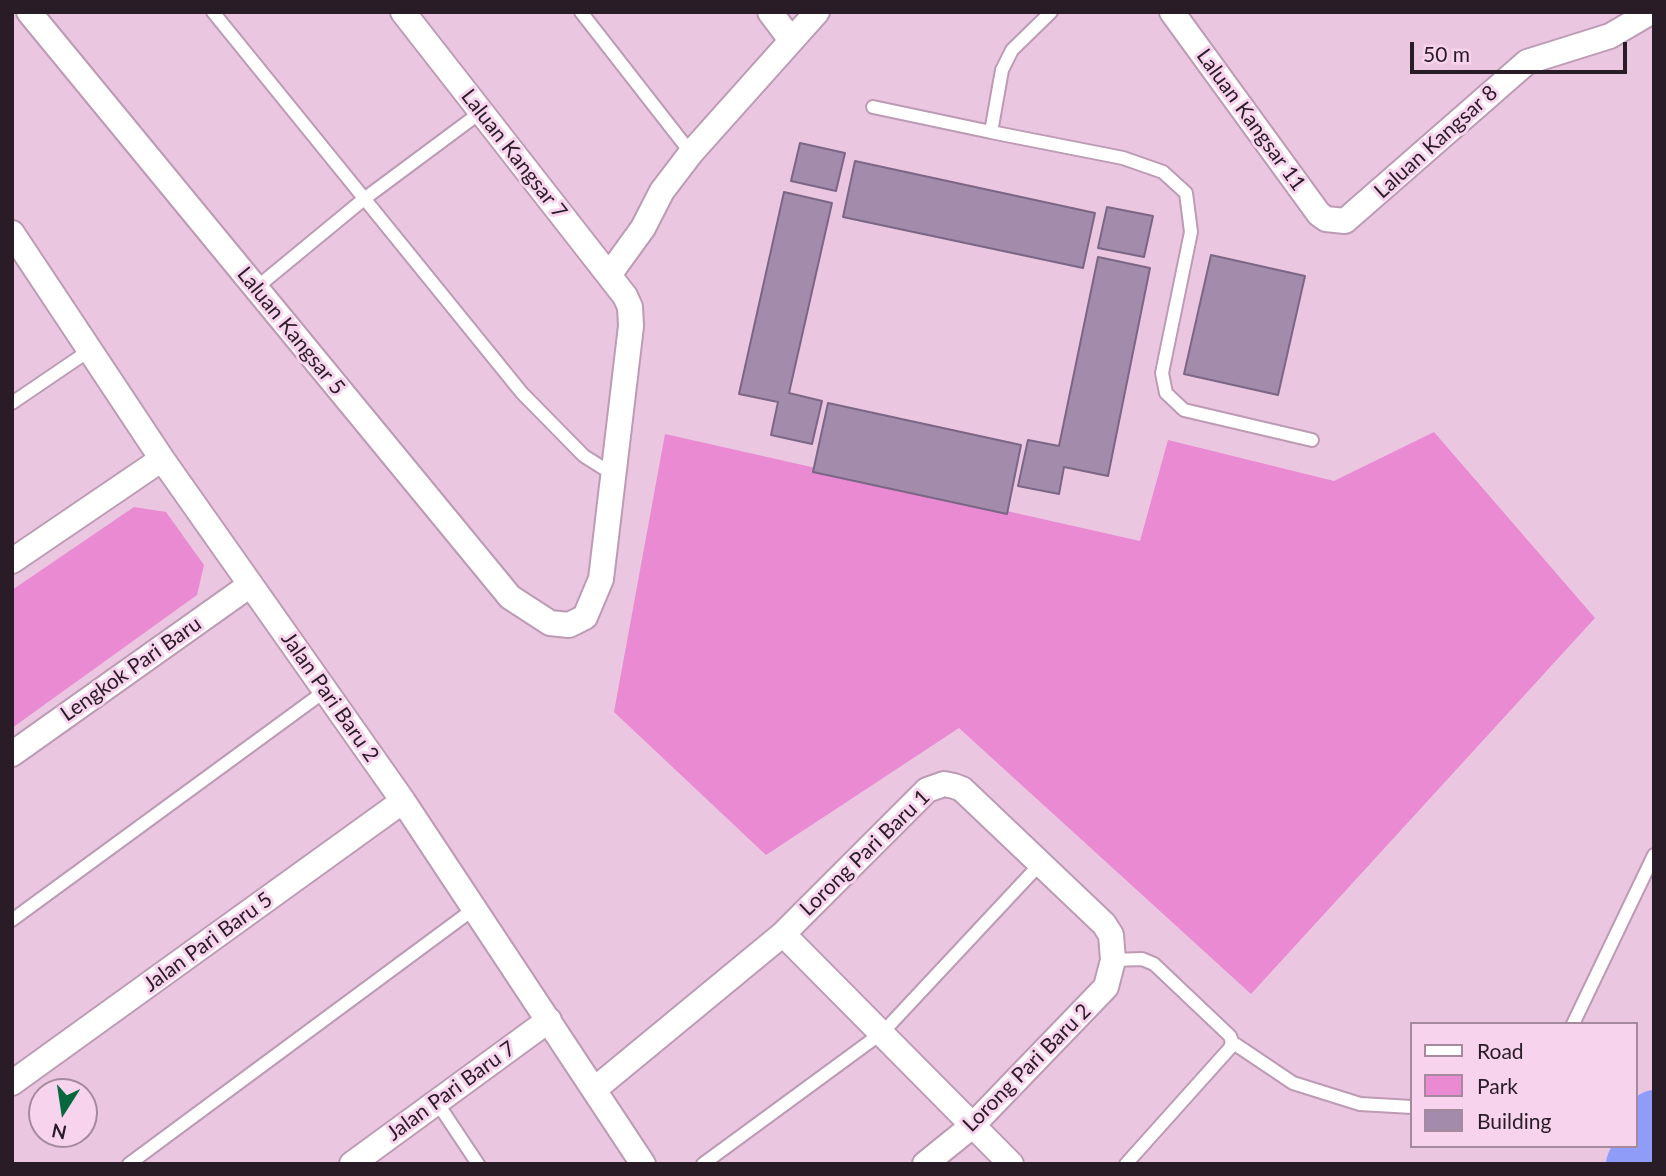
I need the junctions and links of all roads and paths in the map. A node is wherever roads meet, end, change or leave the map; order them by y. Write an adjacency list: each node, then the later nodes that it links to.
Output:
1 (30, 12): 19 (street, Laluan Kangsar 5)
2 (214, 12): 15 (lane)
3 (403, 12): 12 (street, Laluan Kangsar 7)
4 (581, 12): 14 (lane)
5 (770, 12): 10 (street)
6 (817, 12): 10 (street)
7 (1051, 12): 13 (lane)
8 (1172, 12): 16 (street, Laluan Kangsar 11)
9 (1651, 12): 16 (street, Laluan Kangsar 8)
10 (791, 40): 14 (street)
11 (873, 107): 13 (lane)
12 (481, 112): 15 (lane); 18 (street, Laluan Kangsar 7)
13 (991, 132): 22 (lane)
14 (691, 153): 18 (street)
15 (364, 199): 19 (lane); 24 (lane)
16 (1335, 220)
17 (14, 238): 20 (street, Jalan Pari Baru 2)
18 (609, 275): 24 (street, Laluan Kangsar 7)
19 (256, 288): 24 (street, Laluan Kangsar 5)
20 (90, 350): 21 (lane); 23 (street, Jalan Pari Baru 2)
21 (12, 403)
22 (1312, 440)
23 (162, 459): 25 (street); 26 (street, Jalan Pari Baru 2)
24 (614, 469)
25 (12, 561)
26 (250, 585): 27 (street, Jalan Pari Baru 2); 28 (street, Lengkok Pari Baru)
27 (325, 691): 29 (street, Jalan Pari Baru 2); 33 (lane)
28 (12, 754)
29 (403, 801): 32 (street, Jalan Pari Baru 2); 40 (street, Jalan Pari Baru 5)
30 (1654, 855): 37 (lane)
31 (1041, 863): 34 (street, Lorong Pari Baru 1); 35 (street, Lorong Pari Baru 1); 38 (lane)
32 (475, 908): 36 (street, Jalan Pari Baru 2); 45 (lane)
33 (12, 920)
34 (783, 934): 38 (street); 41 (street, Lorong Pari Baru 1)
35 (1113, 960): 39 (lane); 44 (street, Lorong Pari Baru 2)
36 (550, 1020): 41 (street, Jalan Pari Baru 2); 42 (street, Jalan Pari Baru 7)
37 (1574, 1022)
38 (883, 1032): 44 (street); 49 (lane)
39 (1232, 1042): 43 (lane); 52 (lane)
40 (12, 1083)
41 (595, 1089): 48 (street, Jalan Pari Baru 2)
42 (436, 1101): 46 (street, Jalan Pari Baru 7); 47 (lane)
43 (1410, 1107)
44 (972, 1126): 50 (street, Lorong Pari Baru 2); 51 (street)
45 (129, 1164)
46 (352, 1164)
47 (478, 1164)
48 (643, 1164)
49 (703, 1164)
50 (925, 1164)
51 (1011, 1164)
52 (1126, 1164)

